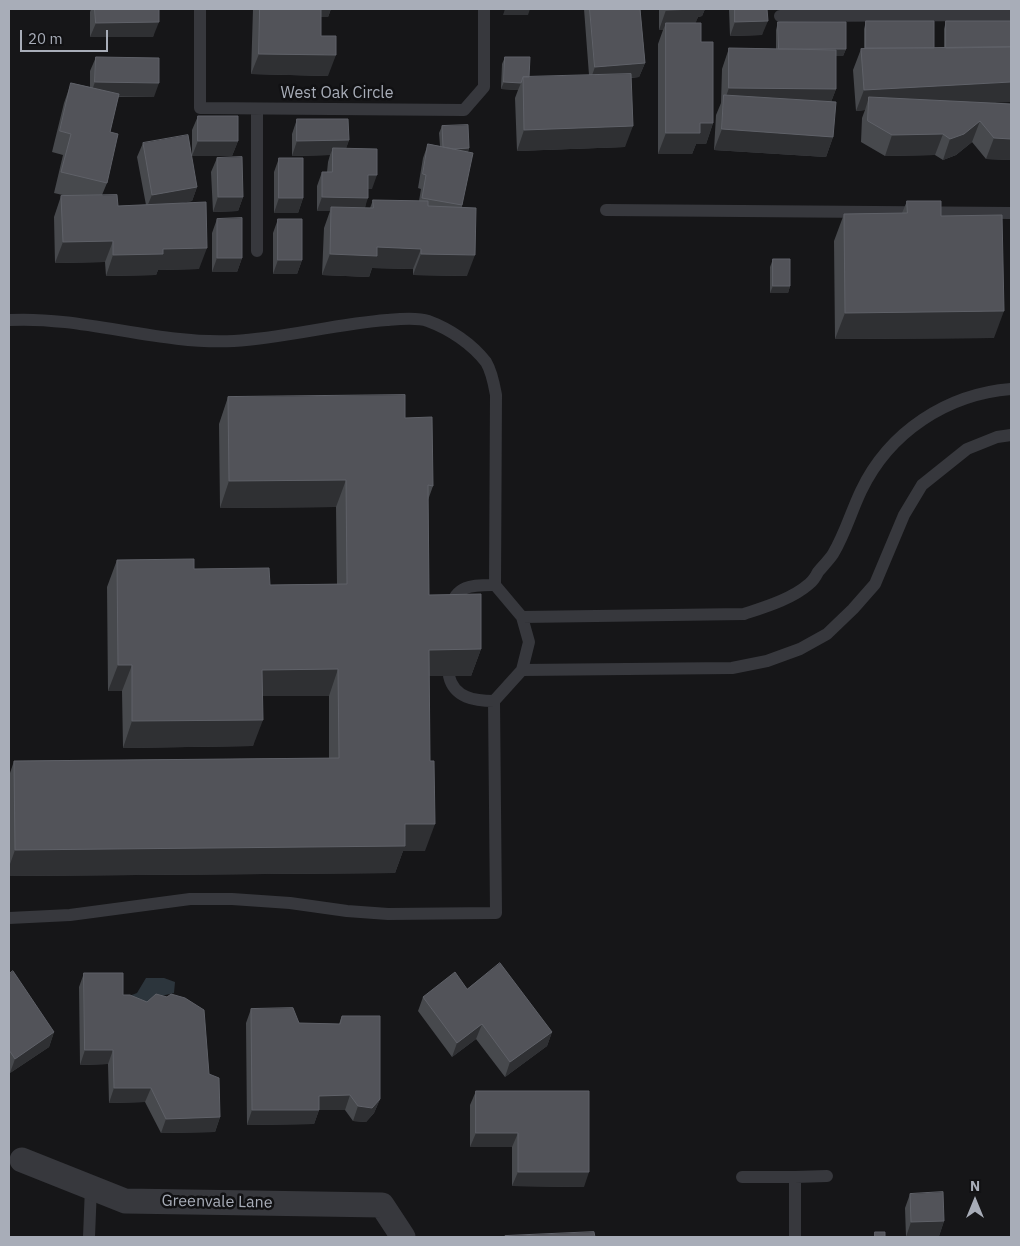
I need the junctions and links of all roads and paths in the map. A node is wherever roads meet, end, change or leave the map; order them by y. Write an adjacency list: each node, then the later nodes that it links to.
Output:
1 (200, 9): 5 (lane, West Oak Circle)
2 (484, 9): 5 (lane, West Oak Circle)
3 (1011, 15): 4 (lane)
4 (780, 16)
5 (257, 109): 8 (lane)
6 (606, 210): 7 (lane)
7 (1011, 213)
8 (257, 251)
9 (9, 320): 12 (lane)
10 (1011, 389): 13 (lane)
11 (1011, 435): 15 (lane)
12 (495, 585): 13 (lane); 14 (lane)
13 (522, 617): 15 (lane)
14 (449, 621)
15 (522, 670): 17 (lane)
16 (450, 676): 17 (lane)
17 (494, 701): 18 (lane)
18 (9, 918)
19 (22, 1160): 23 (street, Greenvale Lane)
20 (827, 1176): 22 (lane)
21 (742, 1177): 22 (lane)
22 (795, 1177): 26 (lane)
23 (91, 1187): 24 (lane); 25 (street, Greenvale Lane)
24 (90, 1237)
25 (403, 1237)
26 (794, 1237)

